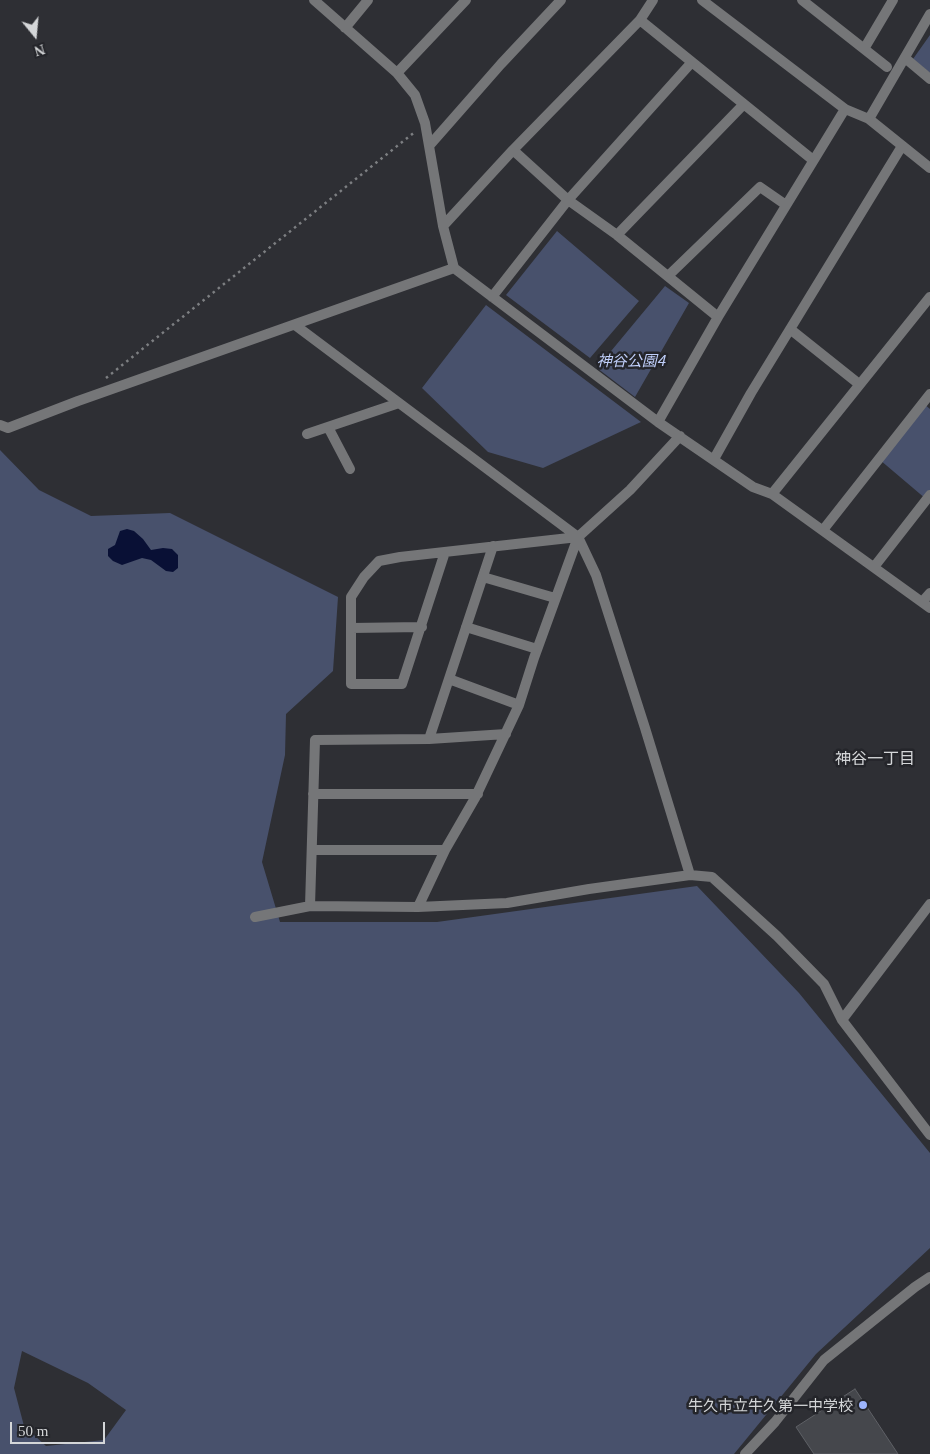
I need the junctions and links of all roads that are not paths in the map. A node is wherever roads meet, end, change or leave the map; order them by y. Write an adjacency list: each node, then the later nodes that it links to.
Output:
1 (314, 0): 11 (street)
2 (368, 0): 11 (street)
3 (466, 0): 16 (street)
4 (561, 0): 21 (street)
5 (653, 0): 10 (street)
6 (702, 0): 19 (street)
7 (802, 0): 12 (street)
8 (893, 0): 12 (street)
9 (930, 14): 13 (street)
10 (640, 20): 14 (street); 23 (street)
11 (345, 28): 16 (street)
12 (864, 50): 15 (street)
13 (905, 58): 17 (street); 20 (street)
14 (692, 62): 18 (street); 26 (street)
15 (887, 67)
16 (397, 73): 21 (street)
17 (930, 79)
18 (744, 104): 24 (street); 29 (street)
19 (845, 109): 20 (street); 24 (street)
20 (869, 119): 22 (street)
21 (429, 146): 28 (street)
22 (902, 146): 25 (street); 36 (street)
23 (513, 150): 26 (street); 28 (street)
24 (813, 160): 27 (street)
25 (930, 168)
26 (568, 200): 29 (street); 32 (street)
27 (786, 205): 31 (street); 34 (street)
28 (443, 226): 30 (street)
29 (617, 235): 31 (street)
30 (454, 268): 32 (street); 35 (street)
31 (668, 276): 34 (street)
32 (492, 297): 40 (street)
33 (930, 297): 37 (street)
34 (718, 316): 40 (street)
35 (295, 325): 39 (street); 41 (street)
36 (790, 329): 37 (street); 45 (street)
37 (859, 384): 47 (street)
38 (930, 394): 49 (street)
39 (399, 403): 42 (street); 50 (street)
40 (658, 422): 44 (street)
41 (0, 425)
42 (328, 427): 43 (street); 46 (street)
43 (307, 434)
44 (680, 436): 45 (street); 50 (street)
45 (714, 459): 47 (street)
46 (350, 469)
47 (772, 494): 49 (street)
48 (930, 495): 53 (street)
49 (823, 530): 53 (street)
50 (578, 537): 51 (street); 56 (street); 70 (street)
51 (493, 546): 52 (street); 54 (street)
52 (445, 552): 58 (street); 60 (street)
53 (874, 567): 57 (street)
54 (483, 576): 56 (street); 59 (street)
55 (930, 592): 57 (street)
56 (555, 598): 61 (street)
57 (926, 605)
58 (422, 627): 60 (street); 60 (street)
59 (466, 627): 61 (street); 62 (street)
60 (351, 628)
61 (537, 649): 63 (street)
62 (449, 679): 63 (street); 65 (street)
63 (519, 705): 64 (street)
64 (506, 734): 65 (street); 67 (street)
65 (429, 739): 66 (street)
66 (313, 794): 67 (street); 68 (street)
67 (478, 794): 69 (street)
68 (312, 850): 69 (street); 72 (street)
69 (445, 850): 73 (street)
70 (690, 875): 73 (street); 75 (street)
71 (930, 904): 75 (street)
72 (310, 906): 73 (street); 74 (street)
73 (418, 907)
74 (256, 917)
75 (842, 1020): 76 (street)
76 (930, 1135)
77 (930, 1276): 78 (street)
78 (745, 1454)

